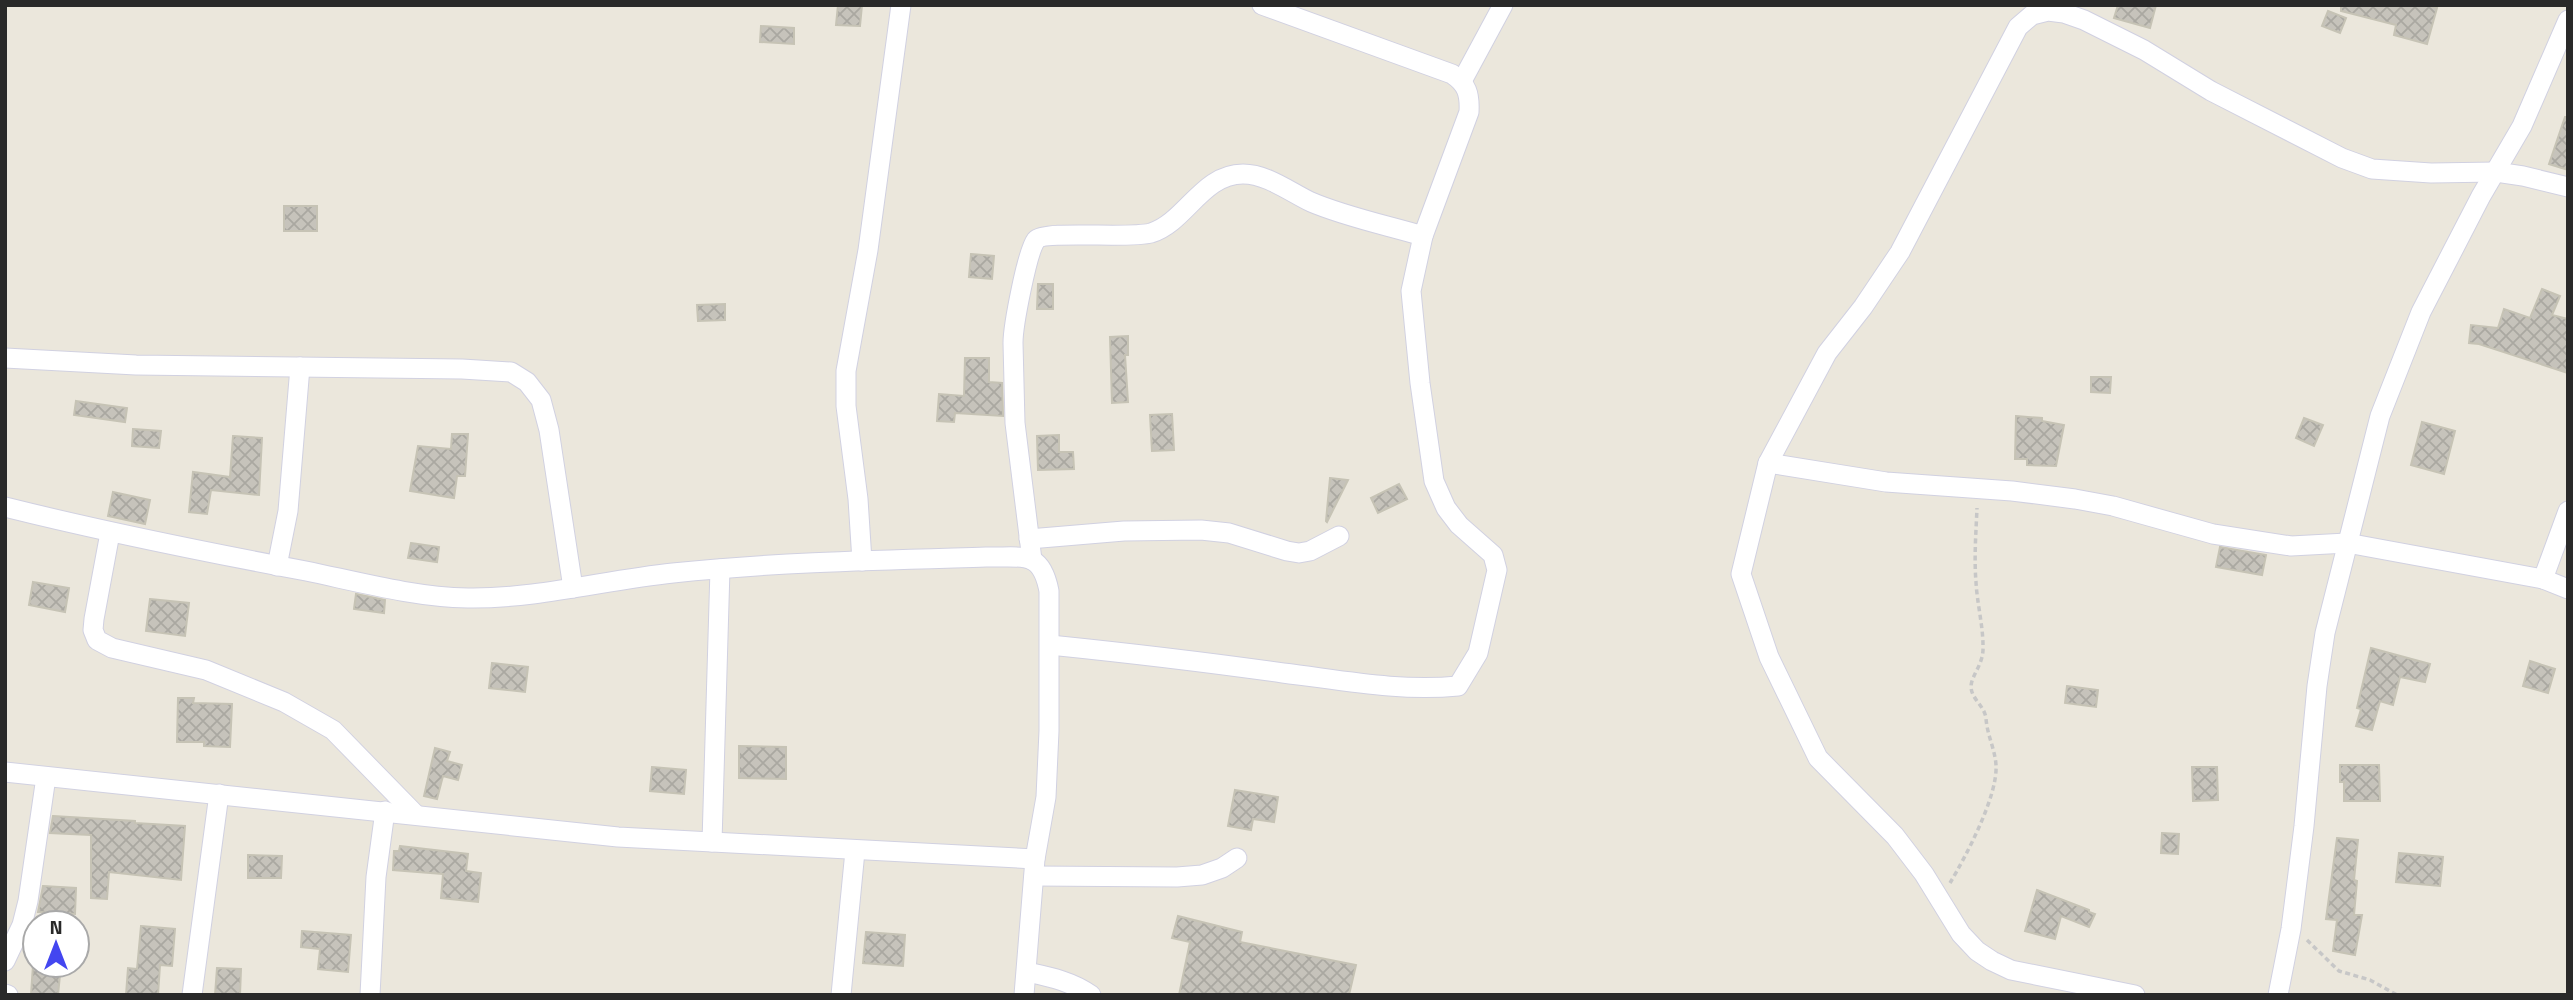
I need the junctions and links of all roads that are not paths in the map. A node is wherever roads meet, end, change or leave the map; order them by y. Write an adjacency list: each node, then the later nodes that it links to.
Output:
1 (901, 5): 19 (street)
2 (1262, 5): 5 (street)
3 (1503, 5): 5 (street)
4 (2568, 20): 6 (street)
5 (1462, 81): 8 (street)
6 (2496, 172): 7 (street); 11 (street); 17 (street)
7 (2568, 187)
8 (1423, 236): 16 (street); 25 (street)
9 (5, 358): 10 (street)
10 (300, 367): 20 (street); 23 (street)
11 (1768, 463): 17 (street); 42 (street)
12 (5, 507): 14 (street)
13 (2568, 511): 22 (street)
14 (110, 533): 20 (street); 30 (street)
15 (1339, 536): 16 (street)
16 (1029, 539): 18 (street)
17 (2347, 543): 22 (street); 43 (street)
18 (1032, 560): 19 (street); 25 (street)
19 (862, 561): 21 (street)
20 (277, 566): 23 (street)
21 (720, 569): 23 (street); 31 (street)
22 (2543, 579): 24 (street)
23 (573, 588)
24 (2568, 589)
25 (1049, 645): 34 (street)
26 (5, 772): 27 (street)
27 (46, 776): 28 (street); 35 (street)
28 (219, 794): 29 (street); 37 (street)
29 (385, 811): 30 (street); 38 (street)
30 (415, 814): 31 (street)
31 (712, 842): 32 (street)
32 (855, 851): 34 (street); 39 (street)
33 (1237, 858): 34 (street)
34 (1034, 867): 36 (street)
35 (5, 961)
36 (1027, 972): 40 (street); 41 (street)
37 (192, 995)
38 (370, 995)
39 (841, 995)
40 (1024, 995)
41 (1091, 995)
42 (2135, 995)
43 (2278, 995)

